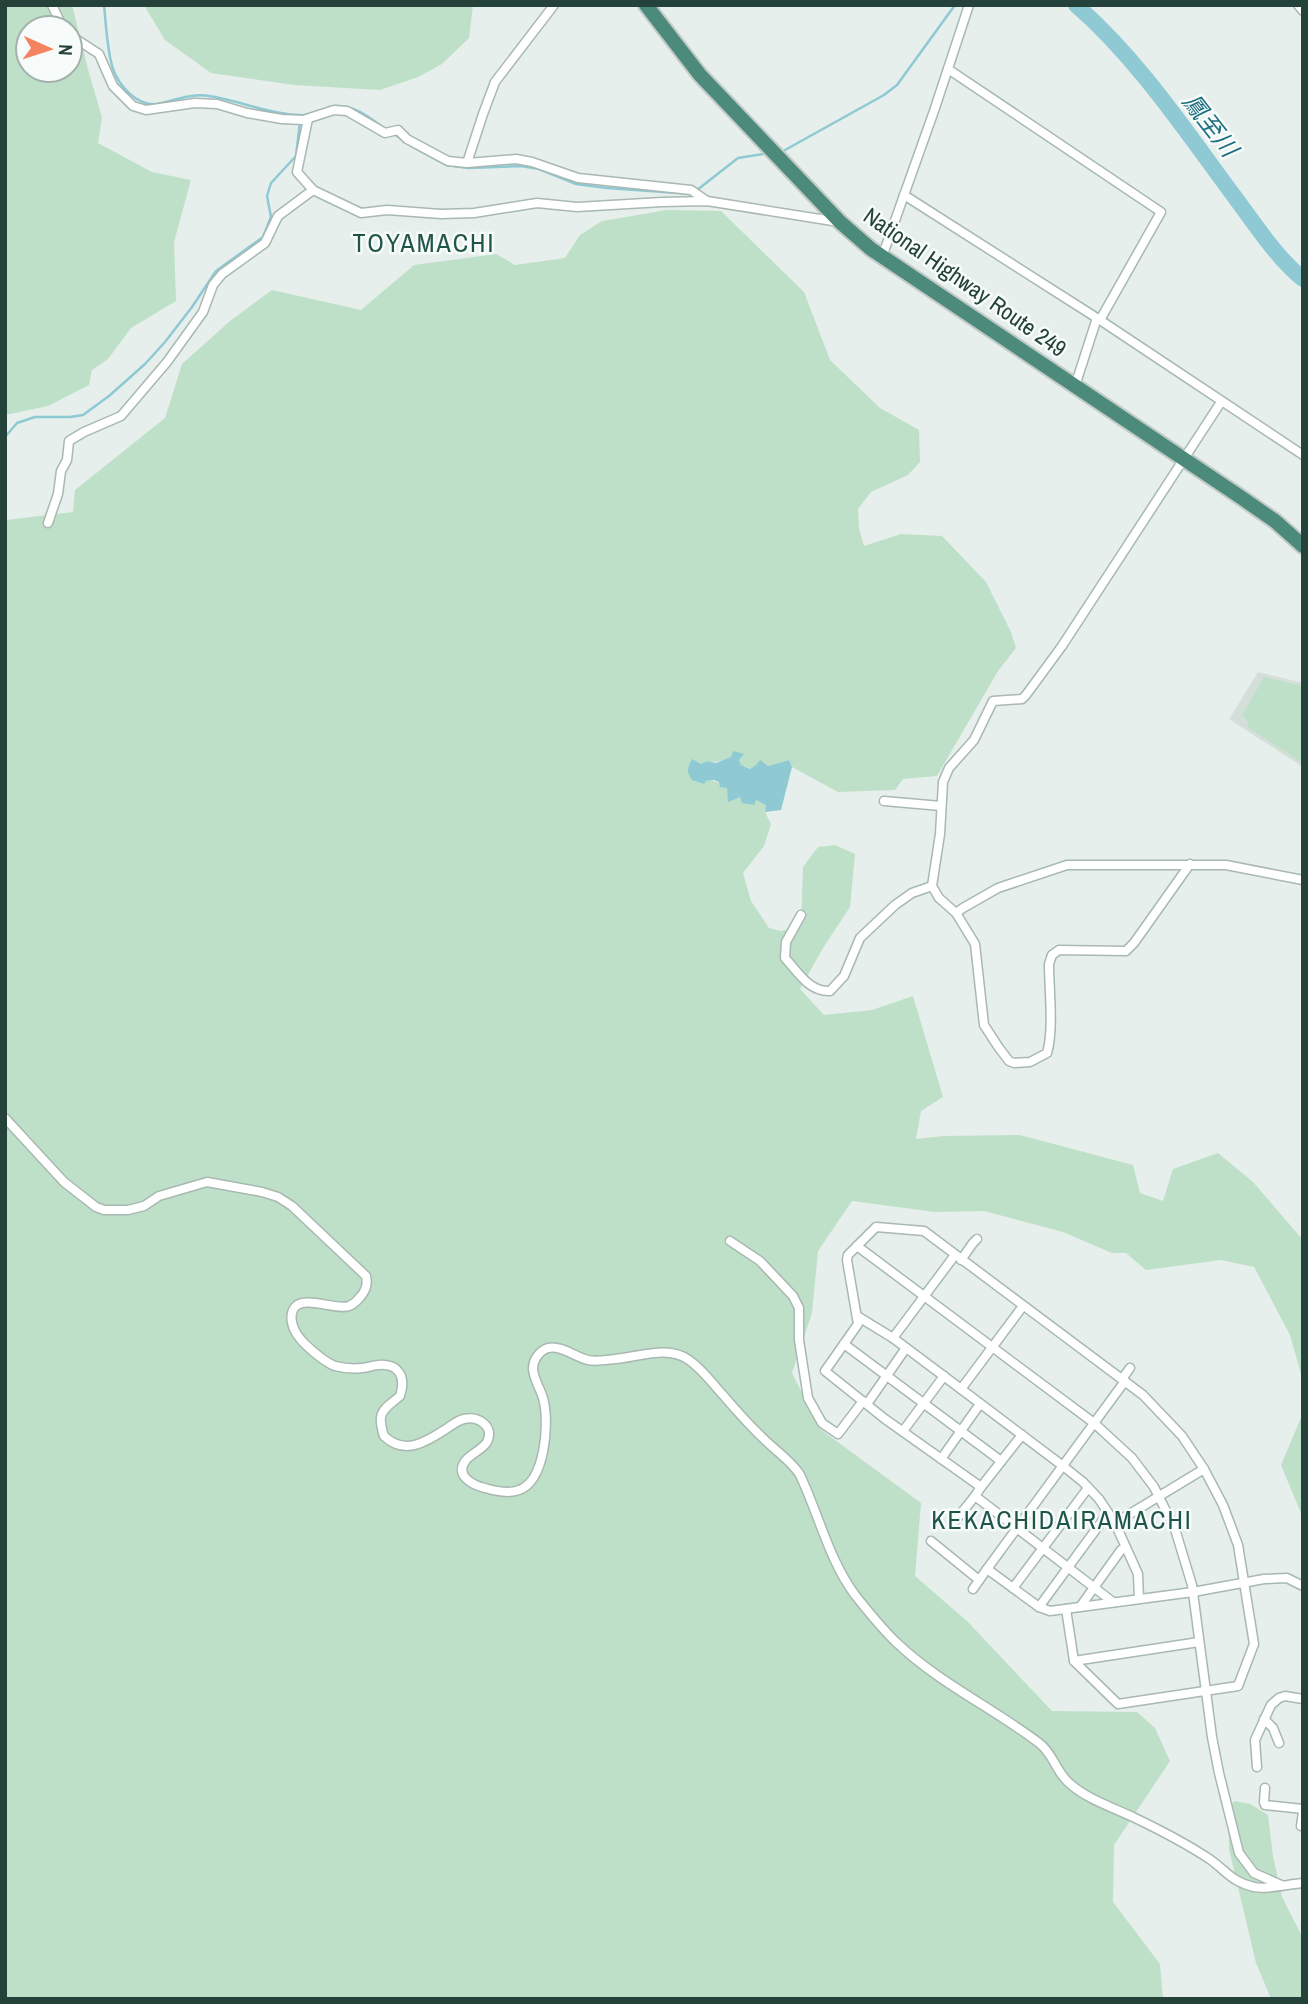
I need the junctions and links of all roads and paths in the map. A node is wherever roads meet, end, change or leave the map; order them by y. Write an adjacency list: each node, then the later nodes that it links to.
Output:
1 (555, 5): 9 (street)
2 (646, 5): 13 (highway, National Highway Route 249)
3 (969, 5): 7 (street)
4 (1298, 5): 5 (street)
5 (1303, 11)
6 (84, 44): 8 (street)
7 (948, 69): 11 (street); 15 (street)
8 (303, 119): 9 (street); 10 (street)
9 (467, 163): 12 (street)
10 (313, 190): 12 (street); 20 (street)
11 (904, 195): 14 (street); 15 (street)
12 (703, 199): 13 (street)
13 (840, 222): 14 (highway, National Highway Route 249)
14 (882, 257): 16 (highway, National Highway Route 249)
15 (1099, 319): 16 (street); 17 (street)
16 (1075, 386): 19 (highway, National Highway Route 249)
17 (1221, 402): 18 (street); 19 (street)
18 (1303, 455)
19 (1184, 458): 21 (highway, National Highway Route 249); 23 (street)
20 (48, 523)
21 (1303, 546)
22 (884, 801): 23 (street)
23 (941, 806): 26 (street)
24 (1191, 864): 25 (street); 27 (street); 27 (street)
25 (1303, 880)
26 (932, 886): 27 (street); 28 (street)
27 (956, 913)
28 (801, 915)
29 (5, 1118): 93 (street)
30 (977, 1239): 33 (street)
31 (730, 1241): 46 (street)
32 (857, 1246): 33 (street); 34 (street); 36 (street)
33 (958, 1257): 34 (street); 35 (street)
34 (925, 1296): 37 (street); 39 (street)
35 (1023, 1306): 39 (street); 44 (street)
36 (857, 1316): 37 (street); 38 (street)
37 (893, 1338): 40 (street)
38 (844, 1344): 42 (street); 46 (street)
39 (992, 1347): 45 (street); 49 (street)
40 (906, 1348): 42 (street); 43 (street)
41 (1130, 1368): 44 (street)
42 (885, 1376): 46 (street); 47 (street)
43 (944, 1376): 45 (street); 47 (street)
44 (1123, 1380): 49 (street); 56 (street)
45 (961, 1389): 48 (street)
46 (865, 1402): 50 (street)
47 (923, 1403): 50 (street); 51 (street)
48 (980, 1404): 51 (street); 52 (street)
49 (1094, 1423): 55 (street); 60 (street)
50 (903, 1431): 53 (street)
51 (961, 1432): 53 (street); 54 (street)
52 (1022, 1435): 54 (street); 55 (street)
53 (941, 1459): 57 (street)
54 (1001, 1461): 57 (street)
55 (1063, 1466): 58 (street); 64 (street)
56 (1204, 1469): 60 (street); 71 (street)
57 (981, 1487): 59 (street)
58 (1088, 1488): 61 (street); 66 (street)
59 (975, 1496): 62 (street); 64 (street)
60 (1159, 1496): 63 (street); 76 (street)
61 (1108, 1513): 63 (street); 68 (street)
62 (955, 1521)
63 (1115, 1523): 67 (street)
64 (1016, 1527): 66 (street); 69 (street)
65 (931, 1541): 70 (street)
66 (1043, 1548): 68 (street); 74 (street)
67 (1126, 1548): 73 (street); 77 (street)
68 (1068, 1567): 73 (street); 79 (street)
69 (987, 1569): 70 (street); 74 (street)
70 (979, 1580): 75 (street)
71 (1245, 1582): 72 (street); 76 (street); 84 (street)
72 (1303, 1586)
73 (1094, 1587): 78 (street); 80 (street)
74 (1013, 1588): 79 (street)
75 (973, 1589)
76 (1192, 1592): 77 (street); 82 (street)
77 (1139, 1599): 78 (street)
78 (1113, 1602): 80 (street)
79 (1039, 1607): 81 (street)
80 (1080, 1607): 81 (street)
81 (1066, 1609): 83 (street)
82 (1199, 1642): 83 (street); 84 (street)
83 (1074, 1661): 84 (street)
84 (1205, 1690): 93 (street)
85 (1303, 1699): 86 (street)
86 (1264, 1719): 87 (street); 88 (street)
87 (1279, 1744)
88 (1257, 1767)
89 (1265, 1788): 90 (street)
90 (1303, 1811): 91 (street)
91 (1301, 1826)
92 (1303, 1884): 93 (street)
93 (1281, 1885)

